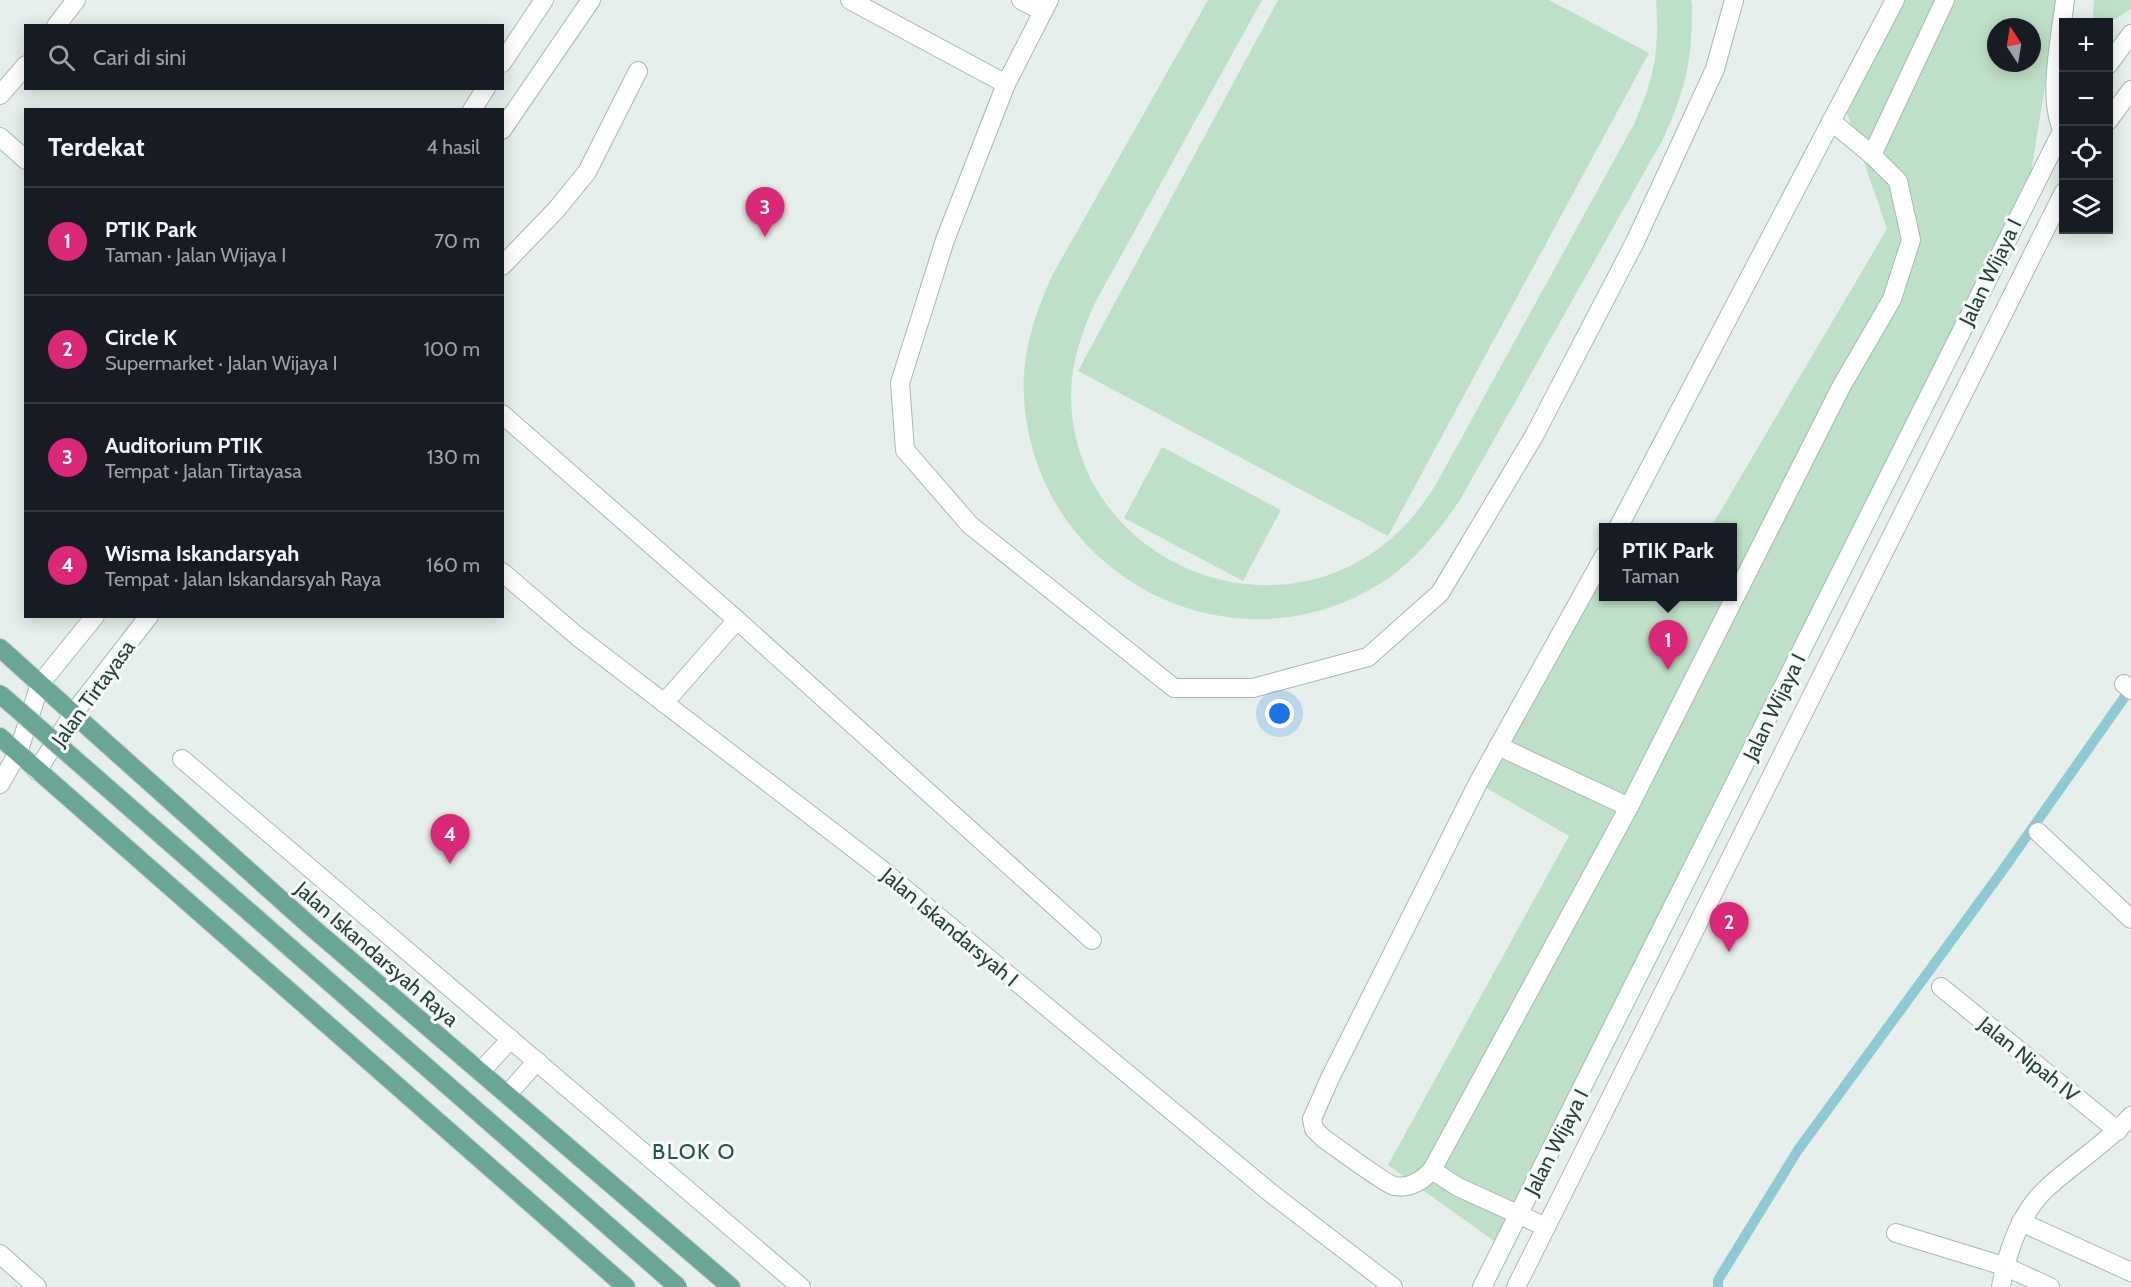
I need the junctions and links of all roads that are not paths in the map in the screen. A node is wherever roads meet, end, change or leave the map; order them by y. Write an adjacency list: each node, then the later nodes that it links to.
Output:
1 (76, 0): 11 (main road)
2 (544, 0): 14 (main road)
3 (591, 0): 25 (main road)
4 (850, 0): 17 (main road)
5 (1021, 0): 10 (main road)
6 (1734, 0): 17 (main road)
7 (1895, 0): 23 (main road)
8 (1945, 0): 28 (main road)
9 (2065, 0): 24 (main road)
10 (1046, 6): 17 (main road)
11 (58, 24)
12 (2131, 34): 13 (main road)
13 (2113, 59)
14 (504, 60)
15 (24, 67): 20 (main road)
16 (638, 71): 31 (main road)
17 (1006, 84)
18 (485, 90): 21 (main road)
19 (2131, 90): 22 (main road)
20 (0, 95)
21 (473, 108)
22 (2113, 115)
23 (1831, 122): 28 (main road); 33 (main road)
24 (2061, 126)
25 (504, 127)
26 (0, 137): 29 (main road)
27 (2059, 138): 64 (main road, Jalan Wijaya I)
28 (1872, 155): 36 (main road)
29 (24, 158)
30 (2059, 202): 66 (main road, Jalan Wijaya I)
31 (504, 264)
32 (504, 416): 40 (main road)
33 (1621, 523)
34 (1599, 565): 47 (main road)
35 (504, 574): 44 (main road, Jalan Iskandarsyah I)
36 (1737, 592)
37 (1732, 601): 52 (main road)
38 (93, 618): 42 (main road, Jalan Tirtayasa)
39 (147, 618): 45 (main road, Jalan Tirtayasa)
40 (737, 621): 44 (main road); 55 (main road)
41 (0, 648): 42 (main road, Jalan Iskandarsyah Raya)
42 (40, 684): 45 (main road, Jalan Iskandarsyah Raya); 48 (main road, Jalan Tirtayasa)
43 (0, 693): 73 (main road, bridge)
44 (664, 703): 76 (main road, Jalan Iskandarsyah I)
45 (73, 714): 50 (main road, Jalan Tirtayasa); 59 (main road, Jalan Iskandarsyah Raya)
46 (0, 737): 48 (main road)
47 (1498, 746): 52 (main road); 63 (main road)
48 (18, 753): 50 (main road); 51 (main road, Jalan Tirtayasa)
49 (182, 759): 57 (main road)
50 (38, 771): 72 (main road)
51 (0, 784)
52 (1629, 807): 63 (main road)
53 (2038, 832): 54 (main road)
54 (2131, 919)
55 (1092, 940)
56 (1941, 987): 62 (main road, Jalan Nipah IV)
57 (511, 1039): 58 (main road); 59 (main road)
58 (537, 1061): 60 (main road); 75 (main road)
59 (480, 1072): 60 (main road, Jalan Iskandarsyah Raya)
60 (507, 1095): 74 (main road, Jalan Iskandarsyah Raya)
61 (2131, 1116): 62 (main road)
62 (2118, 1131): 65 (main road)
63 (1432, 1170): 64 (main road)
64 (1519, 1214): 66 (main road); 77 (main road, Jalan Wijaya I)
65 (2021, 1222): 69 (main road); 70 (main road)
66 (1546, 1227): 78 (main road, Jalan Wijaya I)
67 (1896, 1233): 69 (main road)
68 (0, 1254): 71 (main road)
69 (2004, 1266): 79 (main road); 80 (main road)
70 (2131, 1272)
71 (37, 1287)
72 (626, 1287)
73 (678, 1287)
74 (731, 1287)
75 (801, 1287)
76 (1394, 1287)
77 (1482, 1287)
78 (1516, 1287)
79 (2001, 1287)
80 (2050, 1287)

